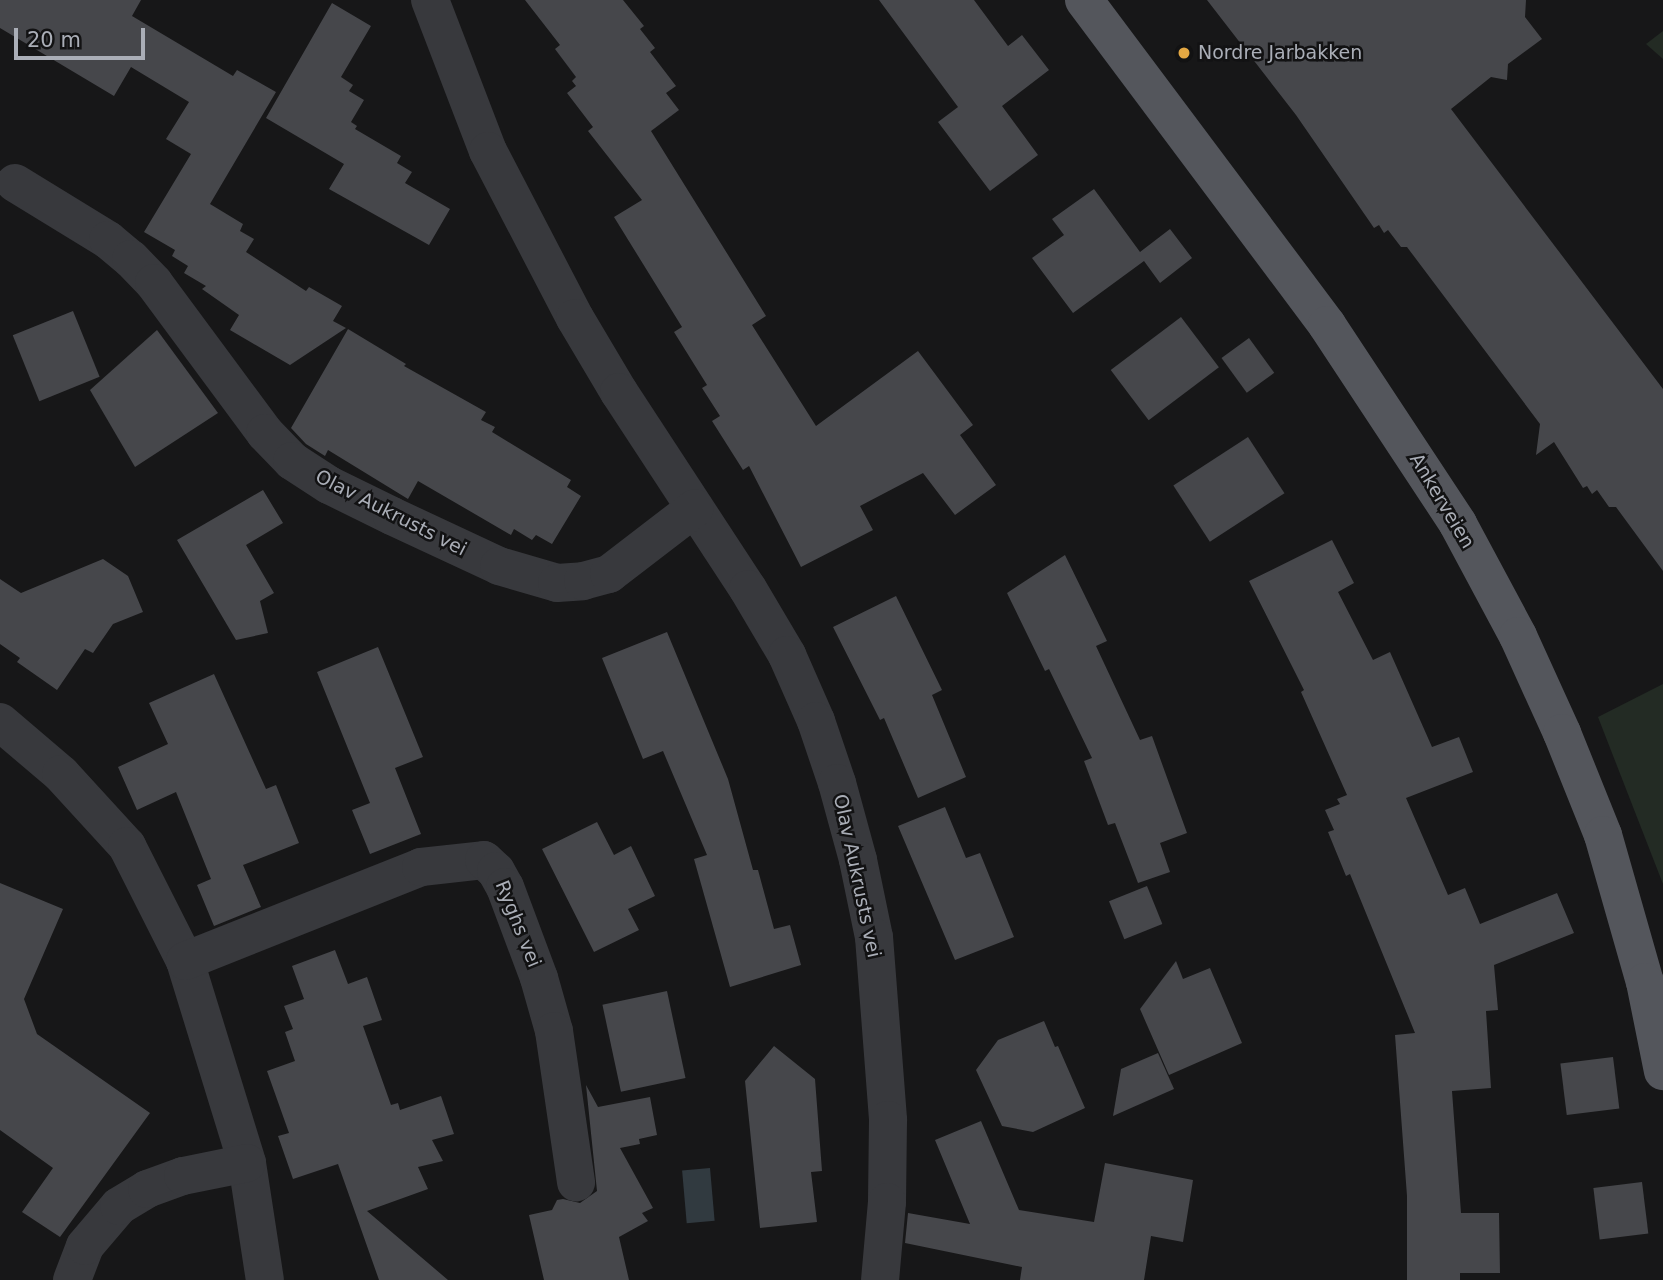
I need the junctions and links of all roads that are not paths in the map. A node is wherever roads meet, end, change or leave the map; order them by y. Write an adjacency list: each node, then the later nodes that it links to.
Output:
1 (430, 0): 4 (street, Olav Aukrusts vei)
2 (1084, 0): 7 (main road, Ankerveien)
3 (15, 183): 4 (street, Olav Aukrusts vei)
4 (695, 508): 12 (street, Olav Aukrusts vei)
5 (0, 722): 6 (street)
6 (185, 961): 8 (street); 9 (street, Ryghs vei)
7 (1663, 1071)
8 (247, 1163): 10 (street); 11 (street)
9 (576, 1182)
10 (72, 1280)
11 (265, 1280)
12 (880, 1280)

